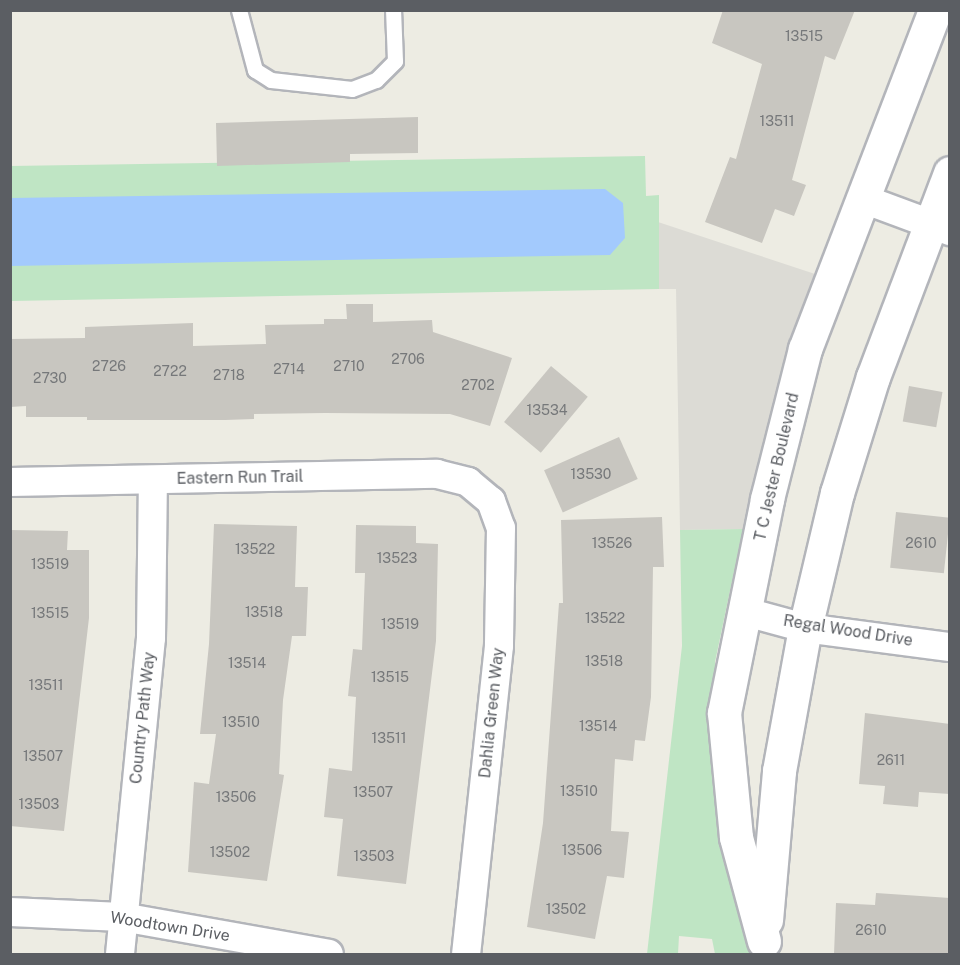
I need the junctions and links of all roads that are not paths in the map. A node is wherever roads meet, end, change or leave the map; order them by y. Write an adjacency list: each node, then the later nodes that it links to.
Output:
1 (239, 10): 2 (lane)
2 (393, 10)
3 (935, 10): 5 (street, T C Jester Boulevard)
4 (950, 173): 6 (street, T C Jester Boulevard)
5 (866, 200): 6 (street); 10 (street, T C Jester Boulevard)
6 (940, 228): 11 (street, T C Jester Boulevard)
7 (153, 480): 8 (street, Eastern Run Trail); 9 (street, Eastern Run Trail); 14 (street, Country Path Way)
8 (10, 482)
9 (468, 483): 18 (street, Dahlia Green Way)
10 (746, 612): 11 (street, Regal Wood Drive); 15 (street, T C Jester Boulevard)
11 (805, 628): 12 (street, Regal Wood Drive); 15 (street, T C Jester Boulevard)
12 (950, 647)
13 (10, 912): 14 (street, Woodtown Drive)
14 (122, 918): 16 (street, Country Path Way); 17 (street, Woodtown Drive)
15 (764, 948)
16 (120, 954)
17 (329, 954)
18 (466, 954)

